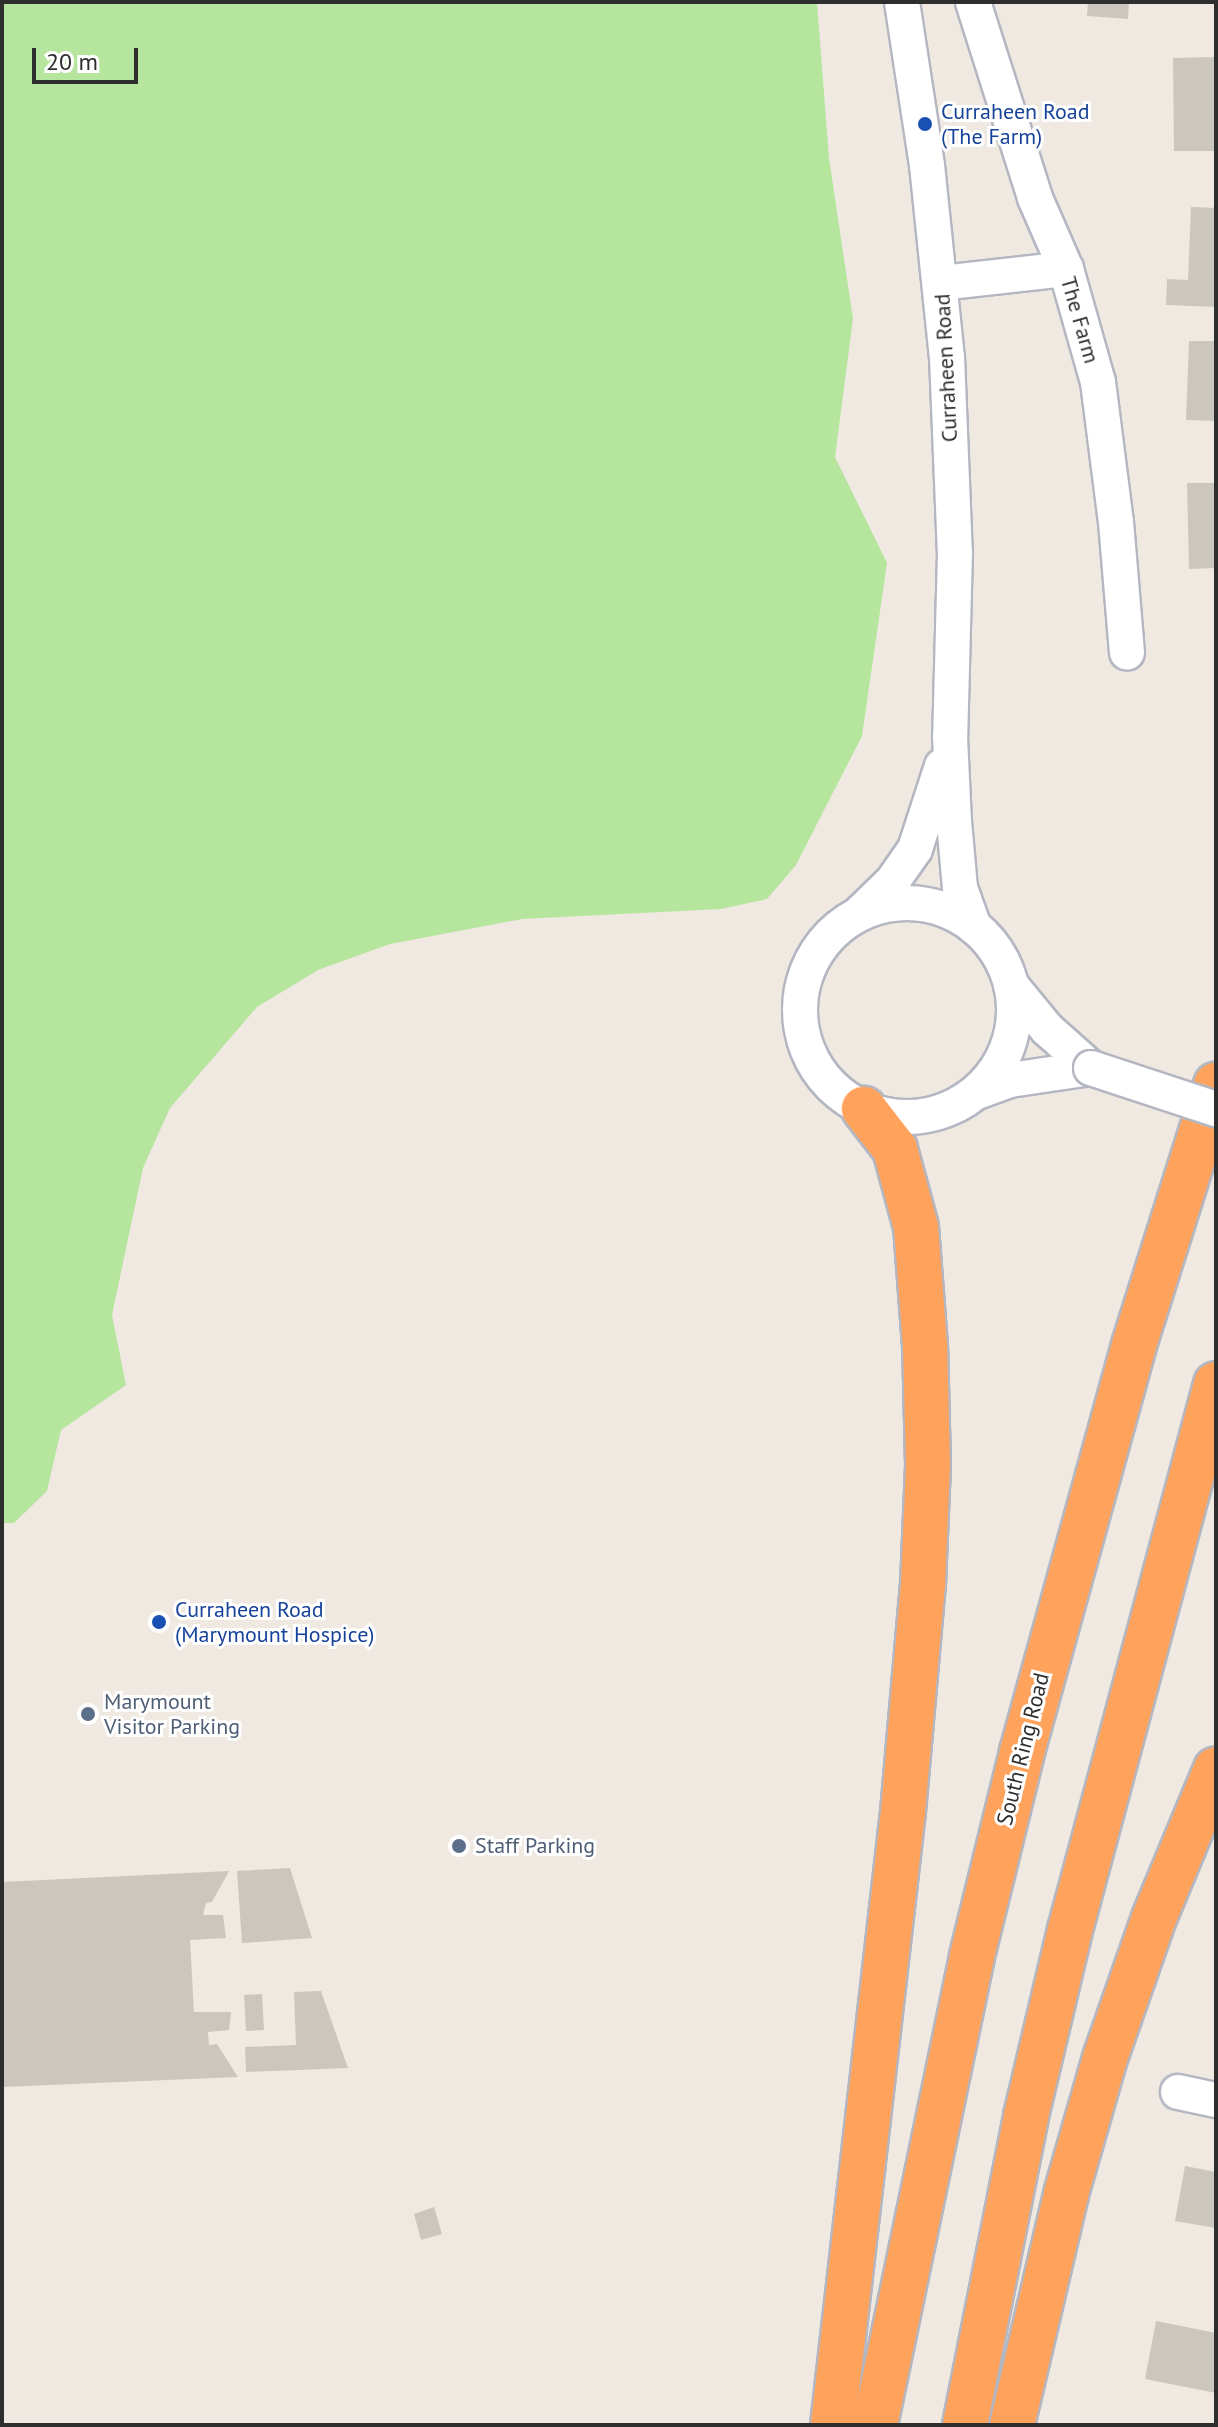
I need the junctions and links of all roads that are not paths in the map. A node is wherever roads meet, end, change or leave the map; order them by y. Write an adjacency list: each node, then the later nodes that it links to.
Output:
1 (902, 2): 4 (street, Curraheen Road)
2 (973, 2): 3 (street, The Farm)
3 (1066, 269): 4 (street); 5 (street, The Farm)
4 (941, 283): 6 (street, Curraheen Road)
5 (1127, 653)
6 (950, 737): 7 (street, Curraheen Road); 8 (street, Curraheen Road)
7 (857, 915): 8 (street, Curraheen Road); 13 (street, Curraheen Road)
8 (974, 927): 9 (street, Curraheen Road)
9 (1011, 985): 10 (street, Curraheen Road); 12 (street, Curraheen Road)
10 (1091, 1068): 12 (street, Curraheen Road); 14 (street, bridge)
11 (1216, 1085): 20 (highway, South Ring Road)
12 (977, 1092): 13 (street, Curraheen Road)
13 (864, 1109): 19 (highway)
14 (1216, 1109)
15 (1216, 1384): 21 (highway)
16 (1216, 1769): 22 (highway)
17 (1178, 2092): 18 (street)
18 (1216, 2100)
19 (833, 2425)
20 (875, 2425)
21 (965, 2425)
22 (1012, 2425)

